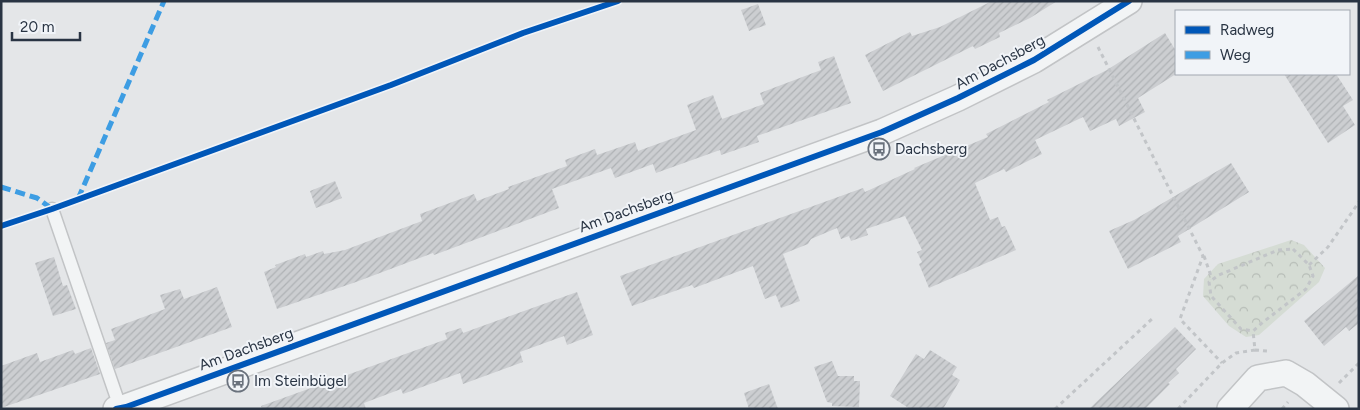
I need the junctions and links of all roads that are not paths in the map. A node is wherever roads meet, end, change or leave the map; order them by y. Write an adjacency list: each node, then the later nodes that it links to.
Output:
1 (1120, 4): 4 (street, Am Dachsberg)
2 (52, 209): 4 (lane)
3 (1335, 398): 5 (street)
4 (118, 408)
5 (1230, 409)

